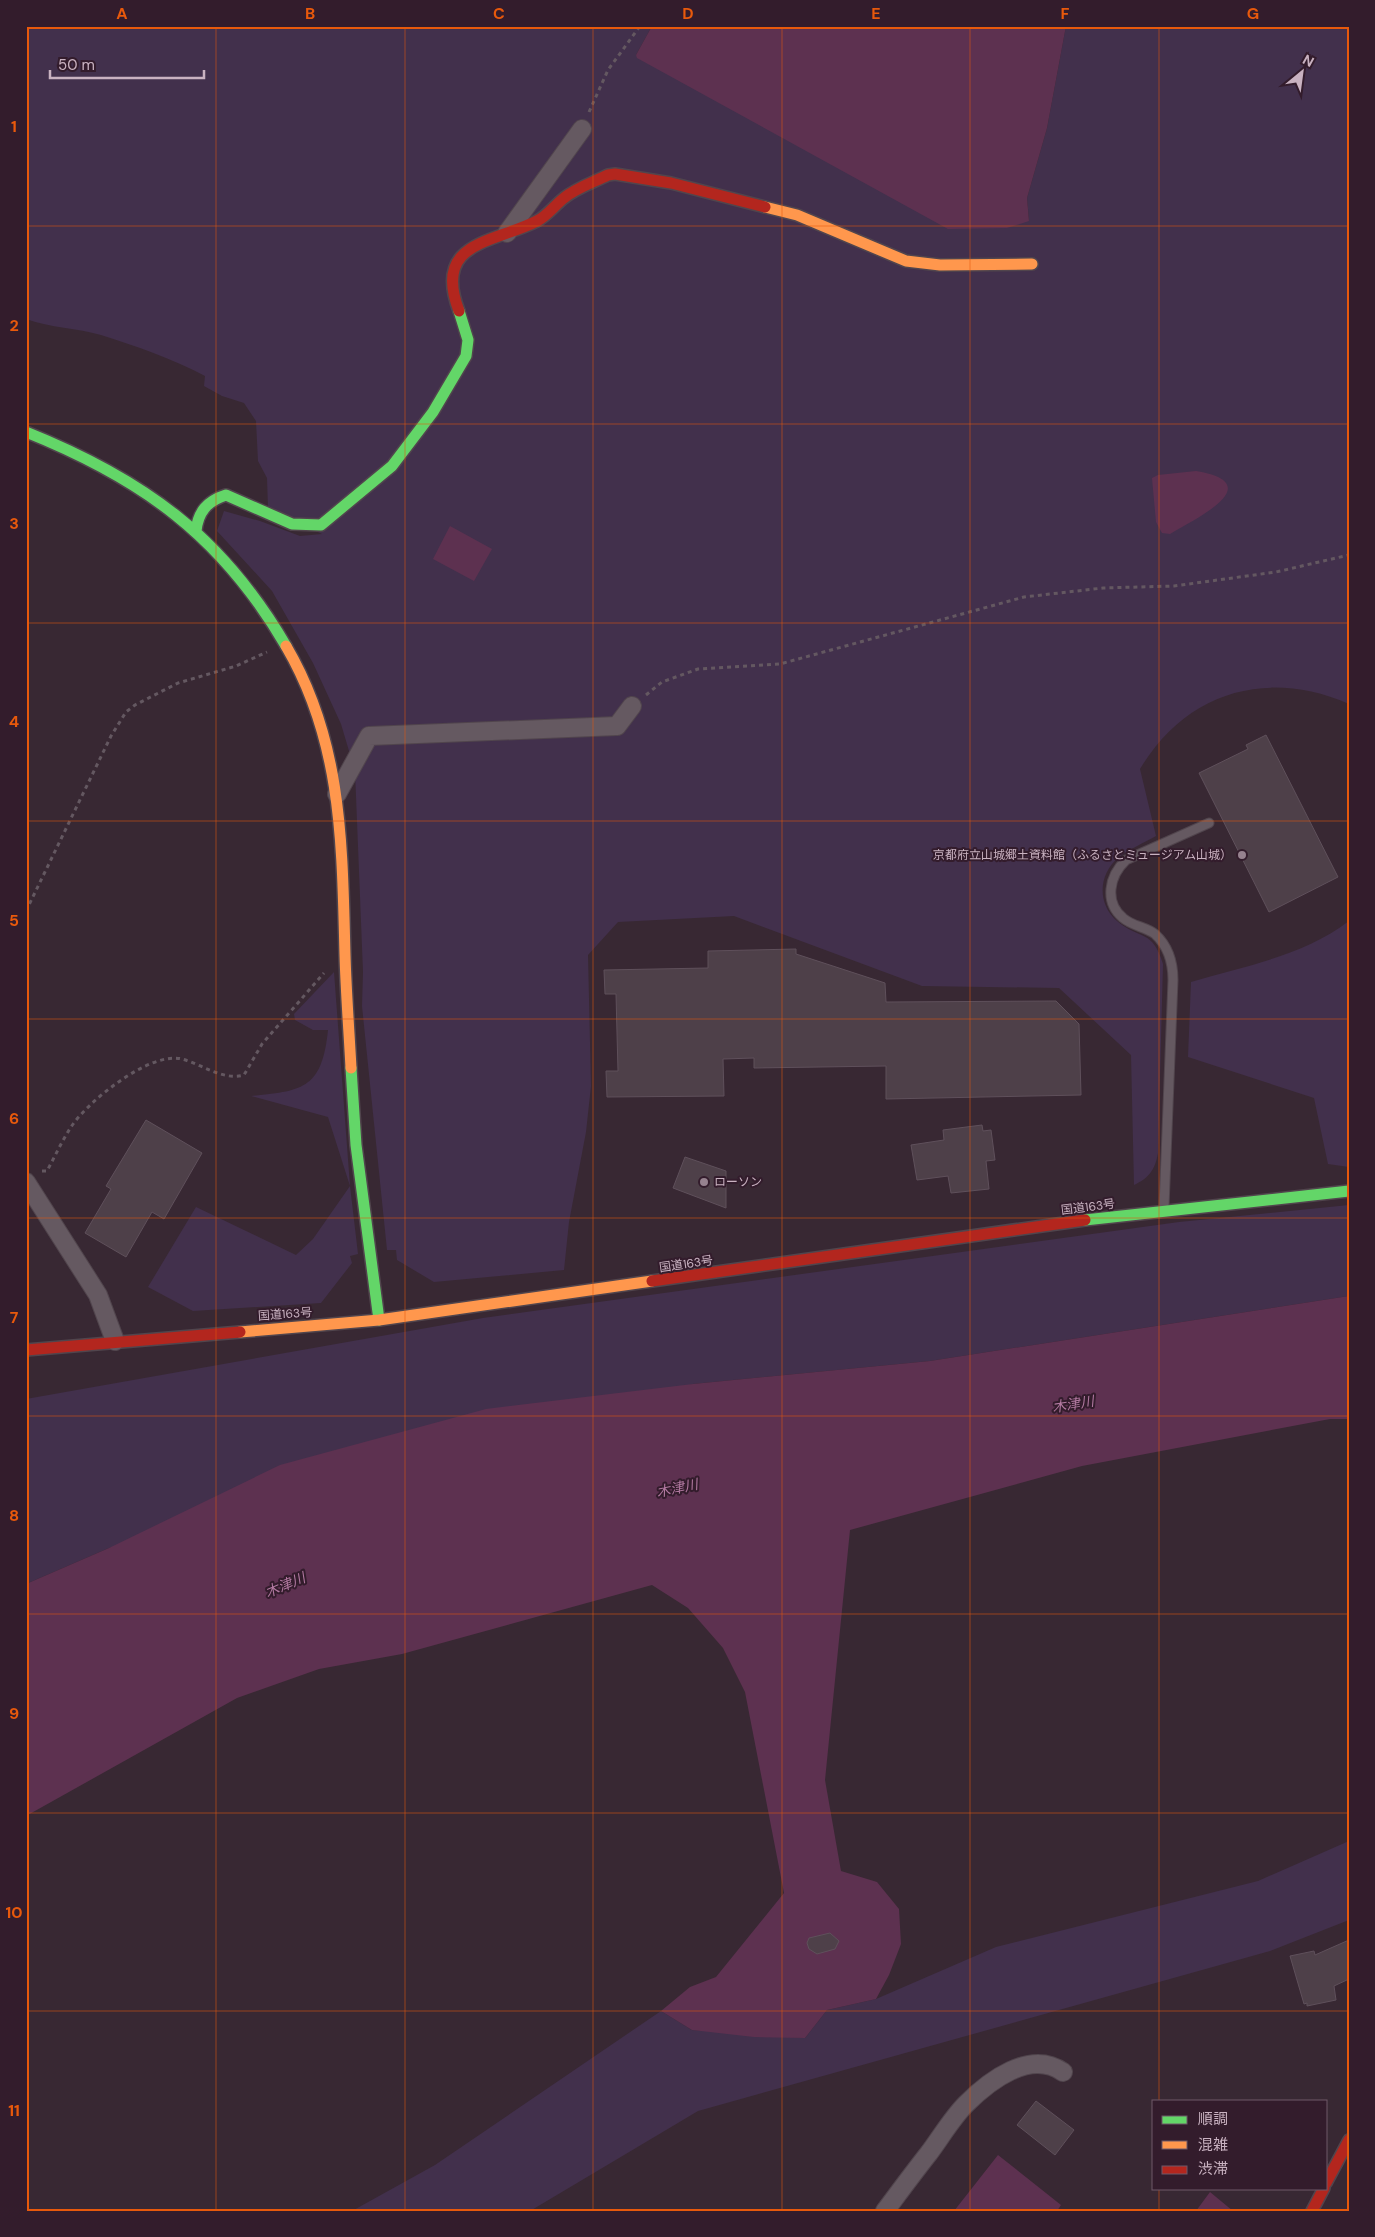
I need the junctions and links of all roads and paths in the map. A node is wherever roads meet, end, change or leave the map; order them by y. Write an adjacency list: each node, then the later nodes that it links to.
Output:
1 (640, 26): 2 (path)
2 (582, 129): 3 (street)
3 (506, 234): 4 (main road); 6 (main road)
4 (1032, 264)
5 (26, 432): 6 (main road)
6 (196, 530): 8 (main road)
7 (1349, 555): 9 (path)
8 (287, 644): 10 (main road); 12 (path)
9 (632, 706): 10 (street)
10 (337, 794): 13 (main road)
11 (1209, 823): 16 (lane)
12 (26, 911)
13 (344, 954): 14 (path); 17 (main road)
14 (33, 1176): 18 (street)
15 (1349, 1191): 16 (main road, 国道163号)
16 (1164, 1213): 17 (main road, 国道163号)
17 (379, 1320): 18 (main road, 国道163号)
18 (115, 1341): 19 (main road, 国道163号)
19 (26, 1350)
20 (1063, 2072): 24 (street)
21 (1349, 2140): 22 (main road)
22 (1328, 2179)
23 (1323, 2190): 25 (main road)
24 (885, 2211)
25 (1312, 2211)

